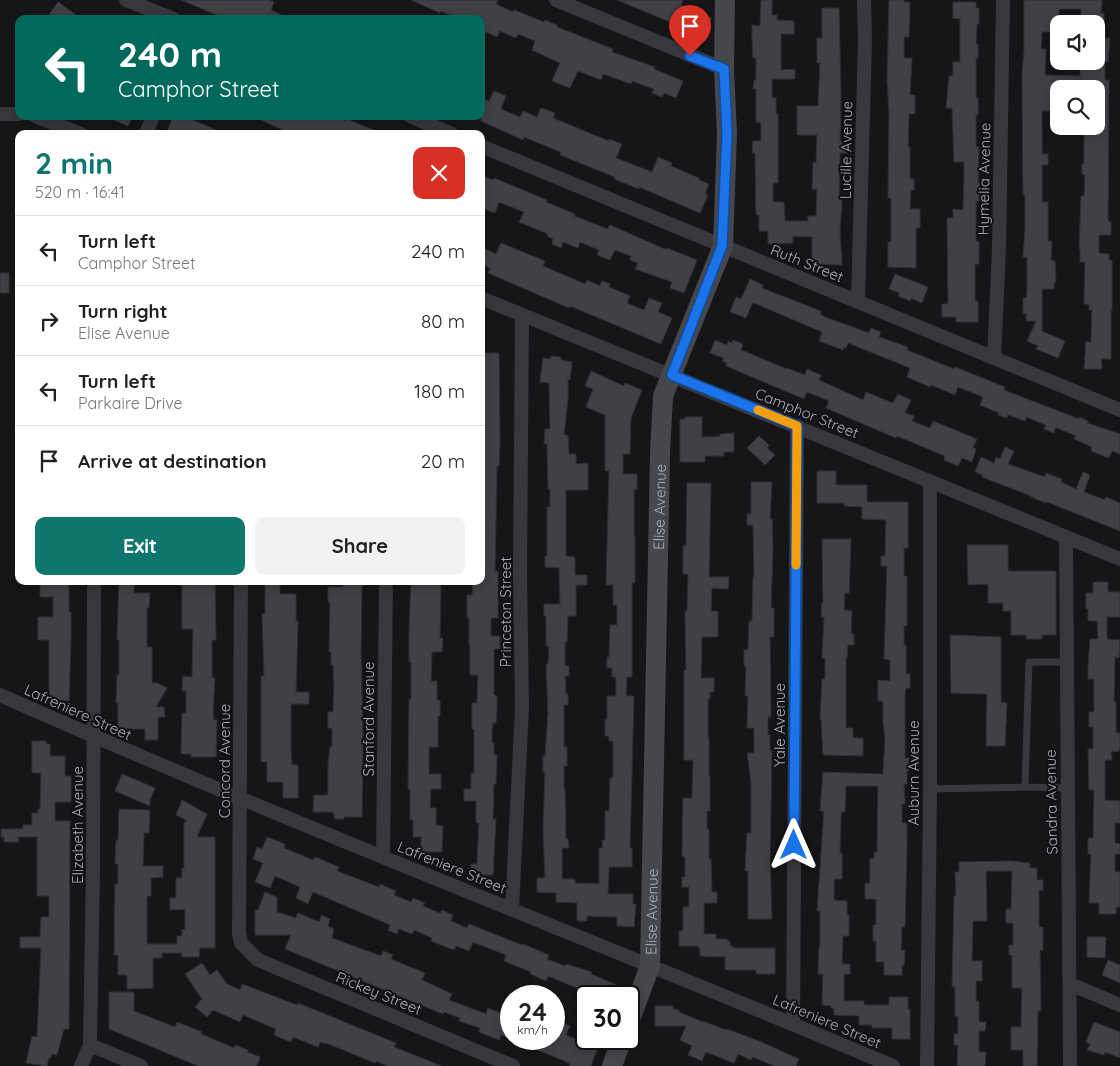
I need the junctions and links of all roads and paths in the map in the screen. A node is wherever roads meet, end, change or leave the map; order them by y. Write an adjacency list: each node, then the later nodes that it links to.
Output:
1 (126, 0): 6 (street)
2 (556, 0): 7 (street)
3 (725, 0): 7 (street, Elise Avenue)
4 (864, 0): 17 (street, Lucille Avenue)
5 (1003, 0): 19 (street, Hymelia Avenue)
6 (164, 15)
7 (724, 69): 15 (street, Elise Avenue)
8 (0, 114): 9 (street)
9 (15, 114)
10 (45, 120): 12 (street)
11 (419, 120): 13 (street)
12 (71, 130)
13 (443, 130)
14 (485, 148): 15 (street, Ruth Street)
15 (722, 246): 17 (street, Ruth Street); 20 (street, Elise Avenue)
16 (485, 300): 18 (street, Camphor Street)
17 (858, 301): 19 (street, Ruth Street)
18 (522, 315): 20 (street, Camphor Street); 37 (street, Princeton Street)
19 (994, 358): 21 (street, Ruth Street)
20 (672, 375): 22 (street, Camphor Street); 39 (street, Elise Avenue)
21 (1120, 410)
22 (797, 426): 23 (street, Camphor Street); 43 (street, Yale Avenue)
23 (930, 481): 24 (street, Camphor Street); 34 (street, Auburn Avenue)
24 (1066, 537): 25 (street, Camphor Street); 29 (street, Sandra Avenue)
25 (1120, 558)
26 (94, 585): 31 (street, Elizabeth Avenue)
27 (241, 585): 35 (street, Concord Avenue)
28 (386, 585): 36 (street, Stanford Avenue)
29 (1066, 662): 32 (lane); 33 (street, Sandra Avenue)
30 (0, 696): 31 (street, Lafreniere Street)
31 (93, 737): 35 (street, Lafreniere Street); 44 (street, Elizabeth Avenue)
32 (1025, 787): 33 (lane); 34 (lane)
33 (1067, 788): 40 (street, Sandra Avenue)
34 (930, 789): 51 (street, Auburn Avenue)
35 (240, 799): 36 (street, Lafreniere Street); 38 (street, Concord Avenue)
36 (383, 857): 37 (street, Lafreniere Street)
37 (512, 909): 39 (street, Lafreniere Street)
38 (240, 941): 48 (street, Rickey Street)
39 (650, 966): 41 (street, Elise Avenue); 43 (street, Lafreniere Street)
40 (1070, 984): 42 (street); 52 (street, Sandra Avenue)
41 (640, 993)
42 (1120, 1005)
43 (793, 1024): 50 (street, Lafreniere Street)
44 (90, 1044): 46 (street, Elizabeth Avenue); 47 (street)
45 (618, 1050): 49 (street)
46 (81, 1066)
47 (141, 1066)
48 (513, 1066)
49 (612, 1066)
50 (893, 1066)
51 (927, 1066)
52 (1070, 1066)

